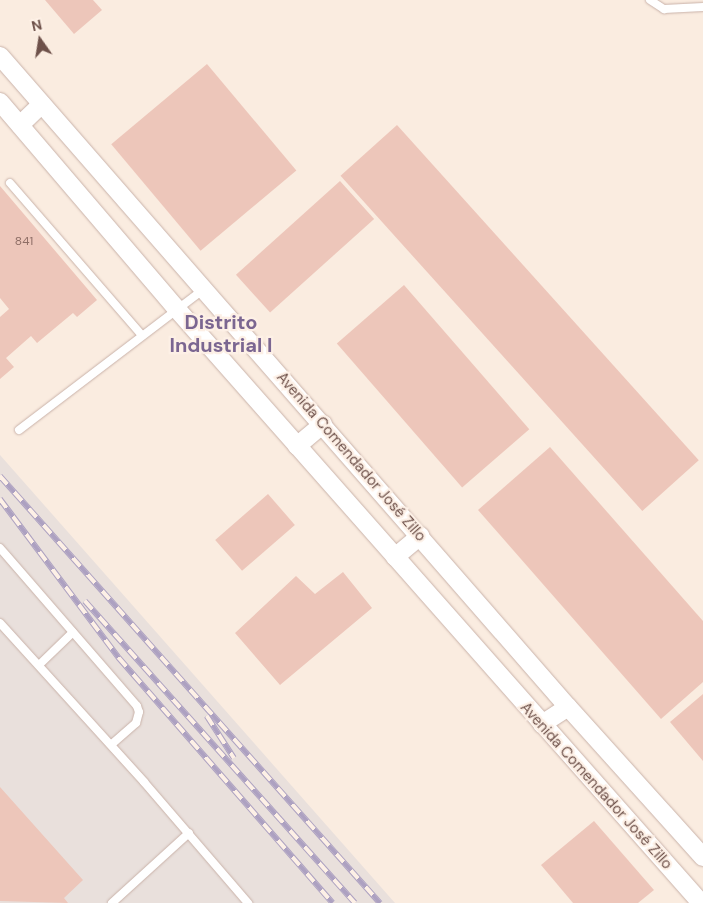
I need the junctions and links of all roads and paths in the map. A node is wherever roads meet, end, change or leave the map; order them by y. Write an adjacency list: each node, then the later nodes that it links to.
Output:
1 (650, 0): 2 (lane)
2 (703, 7)
3 (0, 56): 5 (street, Avenida Comendador José Zillo)
4 (0, 102): 6 (street, Avenida Comendador José Zillo)
5 (42, 104): 6 (street); 8 (street, Avenida Comendador José Zillo)
6 (20, 125): 9 (street, Avenida Comendador José Zillo)
7 (10, 183): 10 (lane)
8 (204, 288): 9 (lane); 11 (street, Avenida Comendador José Zillo)
9 (175, 307): 10 (lane); 13 (street, Avenida Comendador José Zillo)
10 (141, 334): 12 (lane)
11 (323, 424): 13 (street); 14 (street, Avenida Comendador José Zillo)
12 (19, 430)
13 (297, 446): 16 (street, Avenida Comendador José Zillo)
14 (420, 536): 16 (street); 20 (street, Avenida Comendador José Zillo)
15 (0, 548): 18 (lane)
16 (395, 557): 21 (street, Avenida Comendador José Zillo)
17 (0, 623): 19 (lane)
18 (73, 632): 19 (lane); 22 (lane)
19 (39, 665): 22 (lane)
20 (568, 707): 21 (street); 24 (street, Avenida Comendador José Zillo)
21 (542, 724): 27 (street, Avenida Comendador José Zillo)
22 (110, 744): 23 (lane)
23 (189, 834): 25 (lane); 26 (lane)
24 (703, 857)
25 (112, 903)
26 (248, 903)
27 (701, 903)

